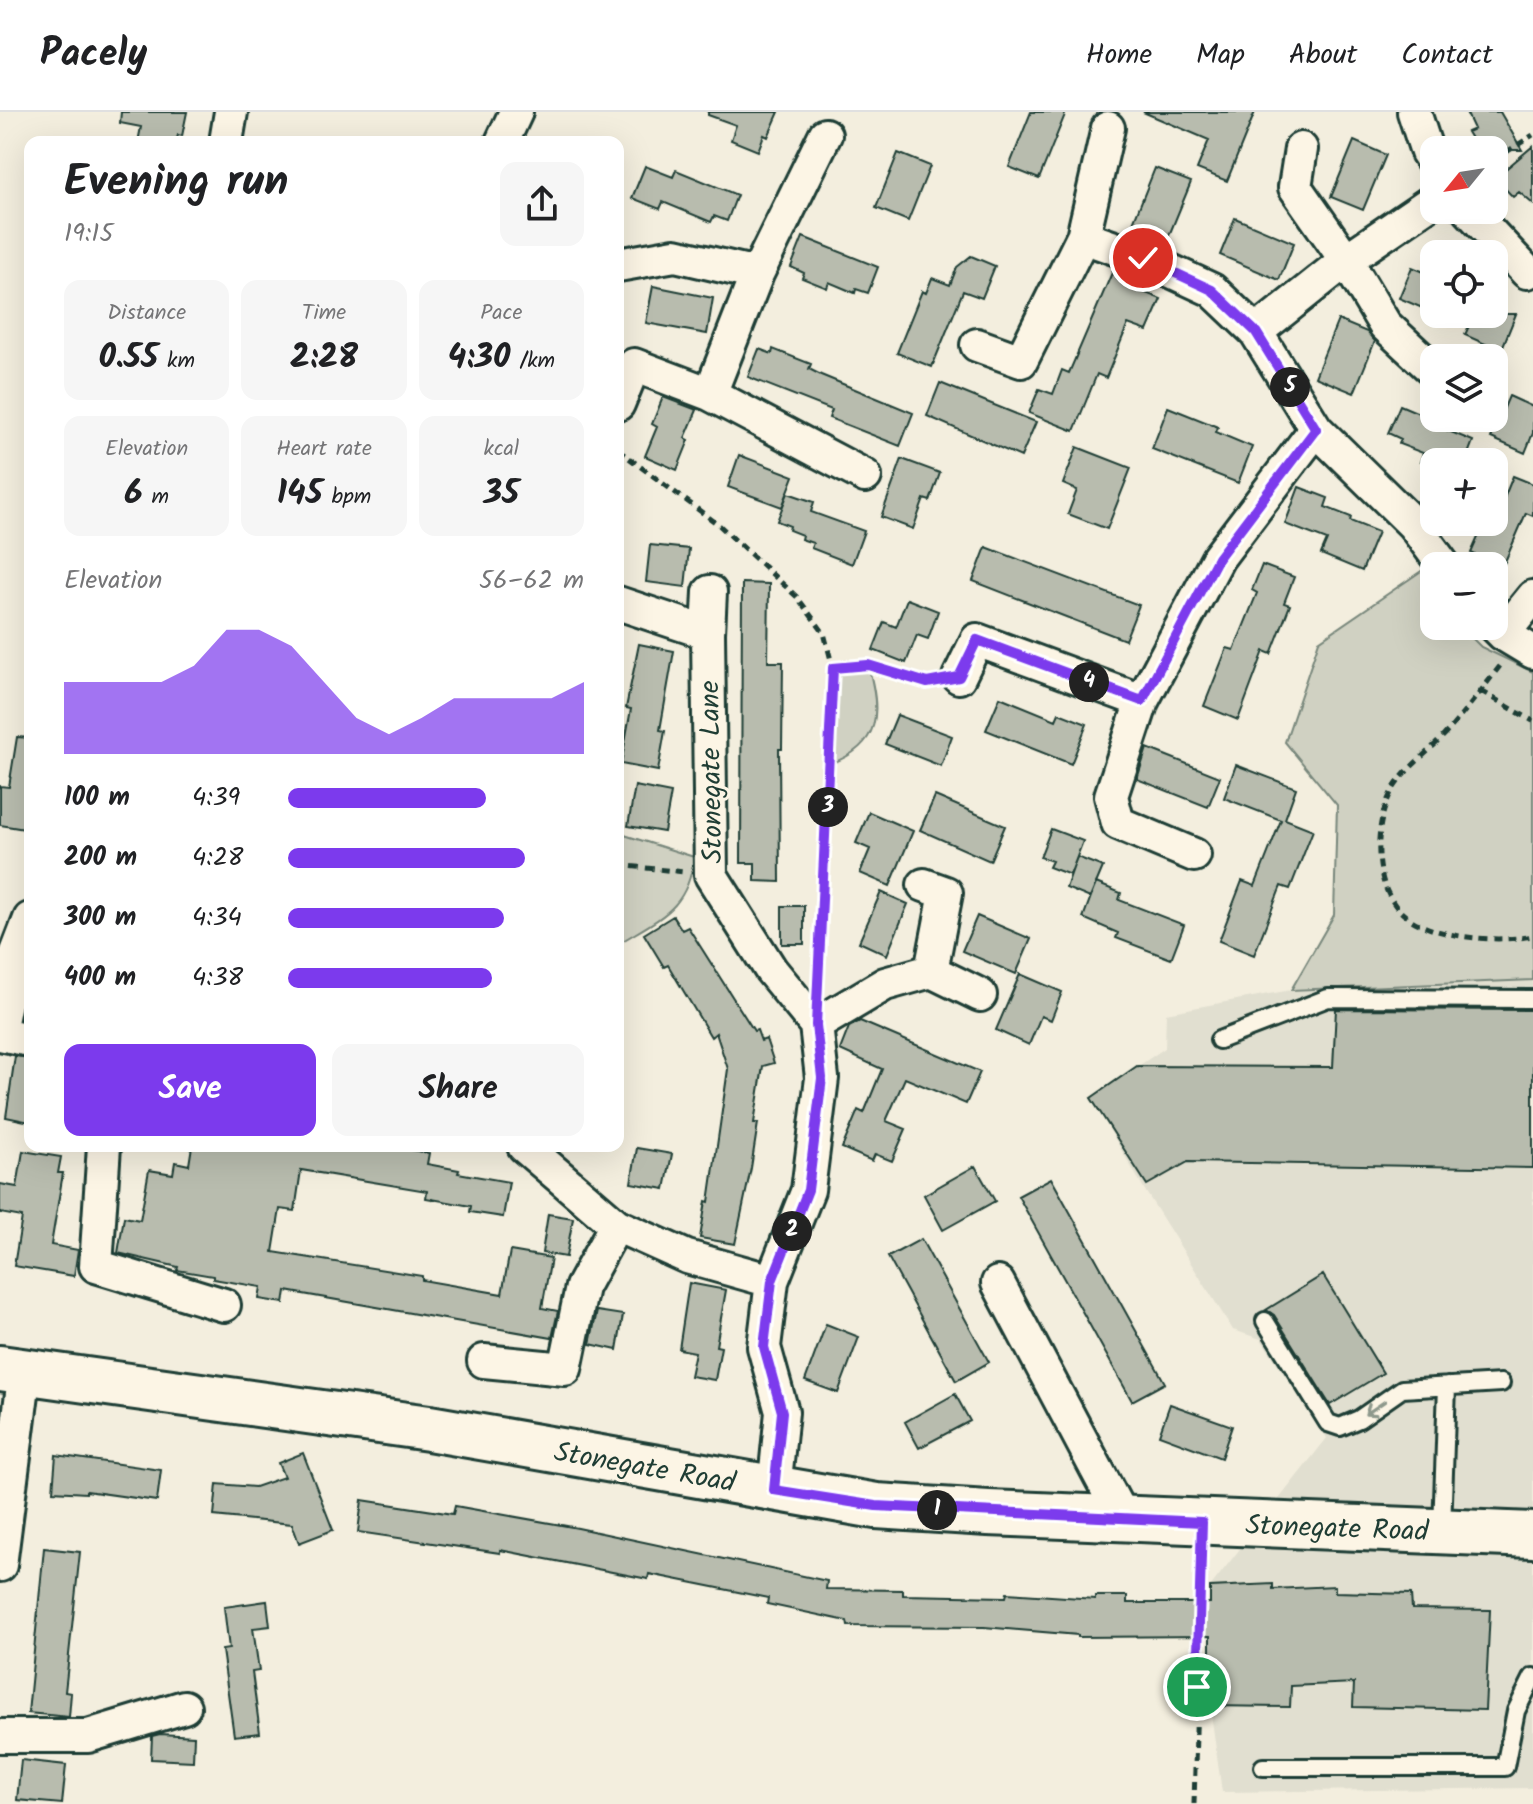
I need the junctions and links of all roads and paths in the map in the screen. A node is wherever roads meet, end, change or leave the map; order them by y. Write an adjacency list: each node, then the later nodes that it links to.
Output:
1 (231, 112): 7 (street)
2 (516, 112): 8 (street)
3 (1414, 112): 9 (street)
4 (1108, 128): 14 (street)
5 (825, 135): 18 (street)
6 (1533, 135): 11 (path)
7 (227, 136)
8 (505, 136)
9 (1422, 136)
10 (1301, 149): 15 (street)
11 (1508, 151)
12 (1420, 210): 15 (street)
13 (1482, 224): 17 (street)
14 (1083, 237): 19 (street); 20 (street)
15 (1346, 260): 19 (street); 21 (street)
16 (624, 264): 18 (street)
17 (1527, 272)
18 (757, 274): 23 (street)
19 (1256, 332): 24 (street)
20 (977, 345)
21 (1420, 358)
22 (624, 389): 23 (street)
23 (710, 394): 26 (street)
24 (1316, 429): 27 (street); 37 (street)
25 (624, 454): 35 (path)
26 (865, 476)
27 (1434, 552)
28 (710, 592): 32 (street, Stonegate Lane)
29 (1533, 597): 31 (street)
30 (624, 605): 32 (street)
31 (1508, 620)
32 (708, 633): 41 (street, Stonegate Lane)
33 (1508, 636): 34 (street)
34 (1533, 652)
35 (833, 668): 36 (path); 48 (path)
36 (959, 677): 37 (street)
37 (1142, 701): 39 (street)
38 (1533, 721): 44 (path)
39 (1194, 855)
40 (624, 866): 41 (path)
41 (711, 875): 48 (street, Stonegate Lane)
42 (924, 885): 45 (street)
43 (24, 935): 49 (street)
44 (1533, 936)
45 (931, 971): 46 (street); 48 (street)
46 (980, 995)
47 (1533, 999): 52 (lane)
48 (816, 1025): 56 (street)
49 (0, 1027)
50 (0, 1034): 51 (street)
51 (24, 1039)
52 (1219, 1040)
53 (104, 1152): 58 (street)
54 (531, 1152): 55 (street)
55 (616, 1225): 56 (street); 60 (street)
56 (772, 1281): 64 (street)
57 (998, 1283): 65 (street)
58 (224, 1305)
59 (1265, 1321): 63 (lane, one-way to 59)
60 (484, 1361)
61 (12, 1369): 64 (main road, Stonegate Road); 69 (street)
62 (1501, 1383): 63 (lane)
63 (1447, 1386): 67 (lane)
64 (774, 1490): 65 (main road, Stonegate Road)
65 (1122, 1517): 66 (main road, Stonegate Road)
66 (1202, 1522): 67 (main road, Stonegate Road); 74 (path)
67 (1442, 1531): 68 (main road, Stonegate Road)
68 (1533, 1535)
69 (0, 1565)
70 (1533, 1677): 73 (lane)
71 (184, 1707): 72 (street)
72 (0, 1736)
73 (1263, 1767)
74 (1194, 1804)

